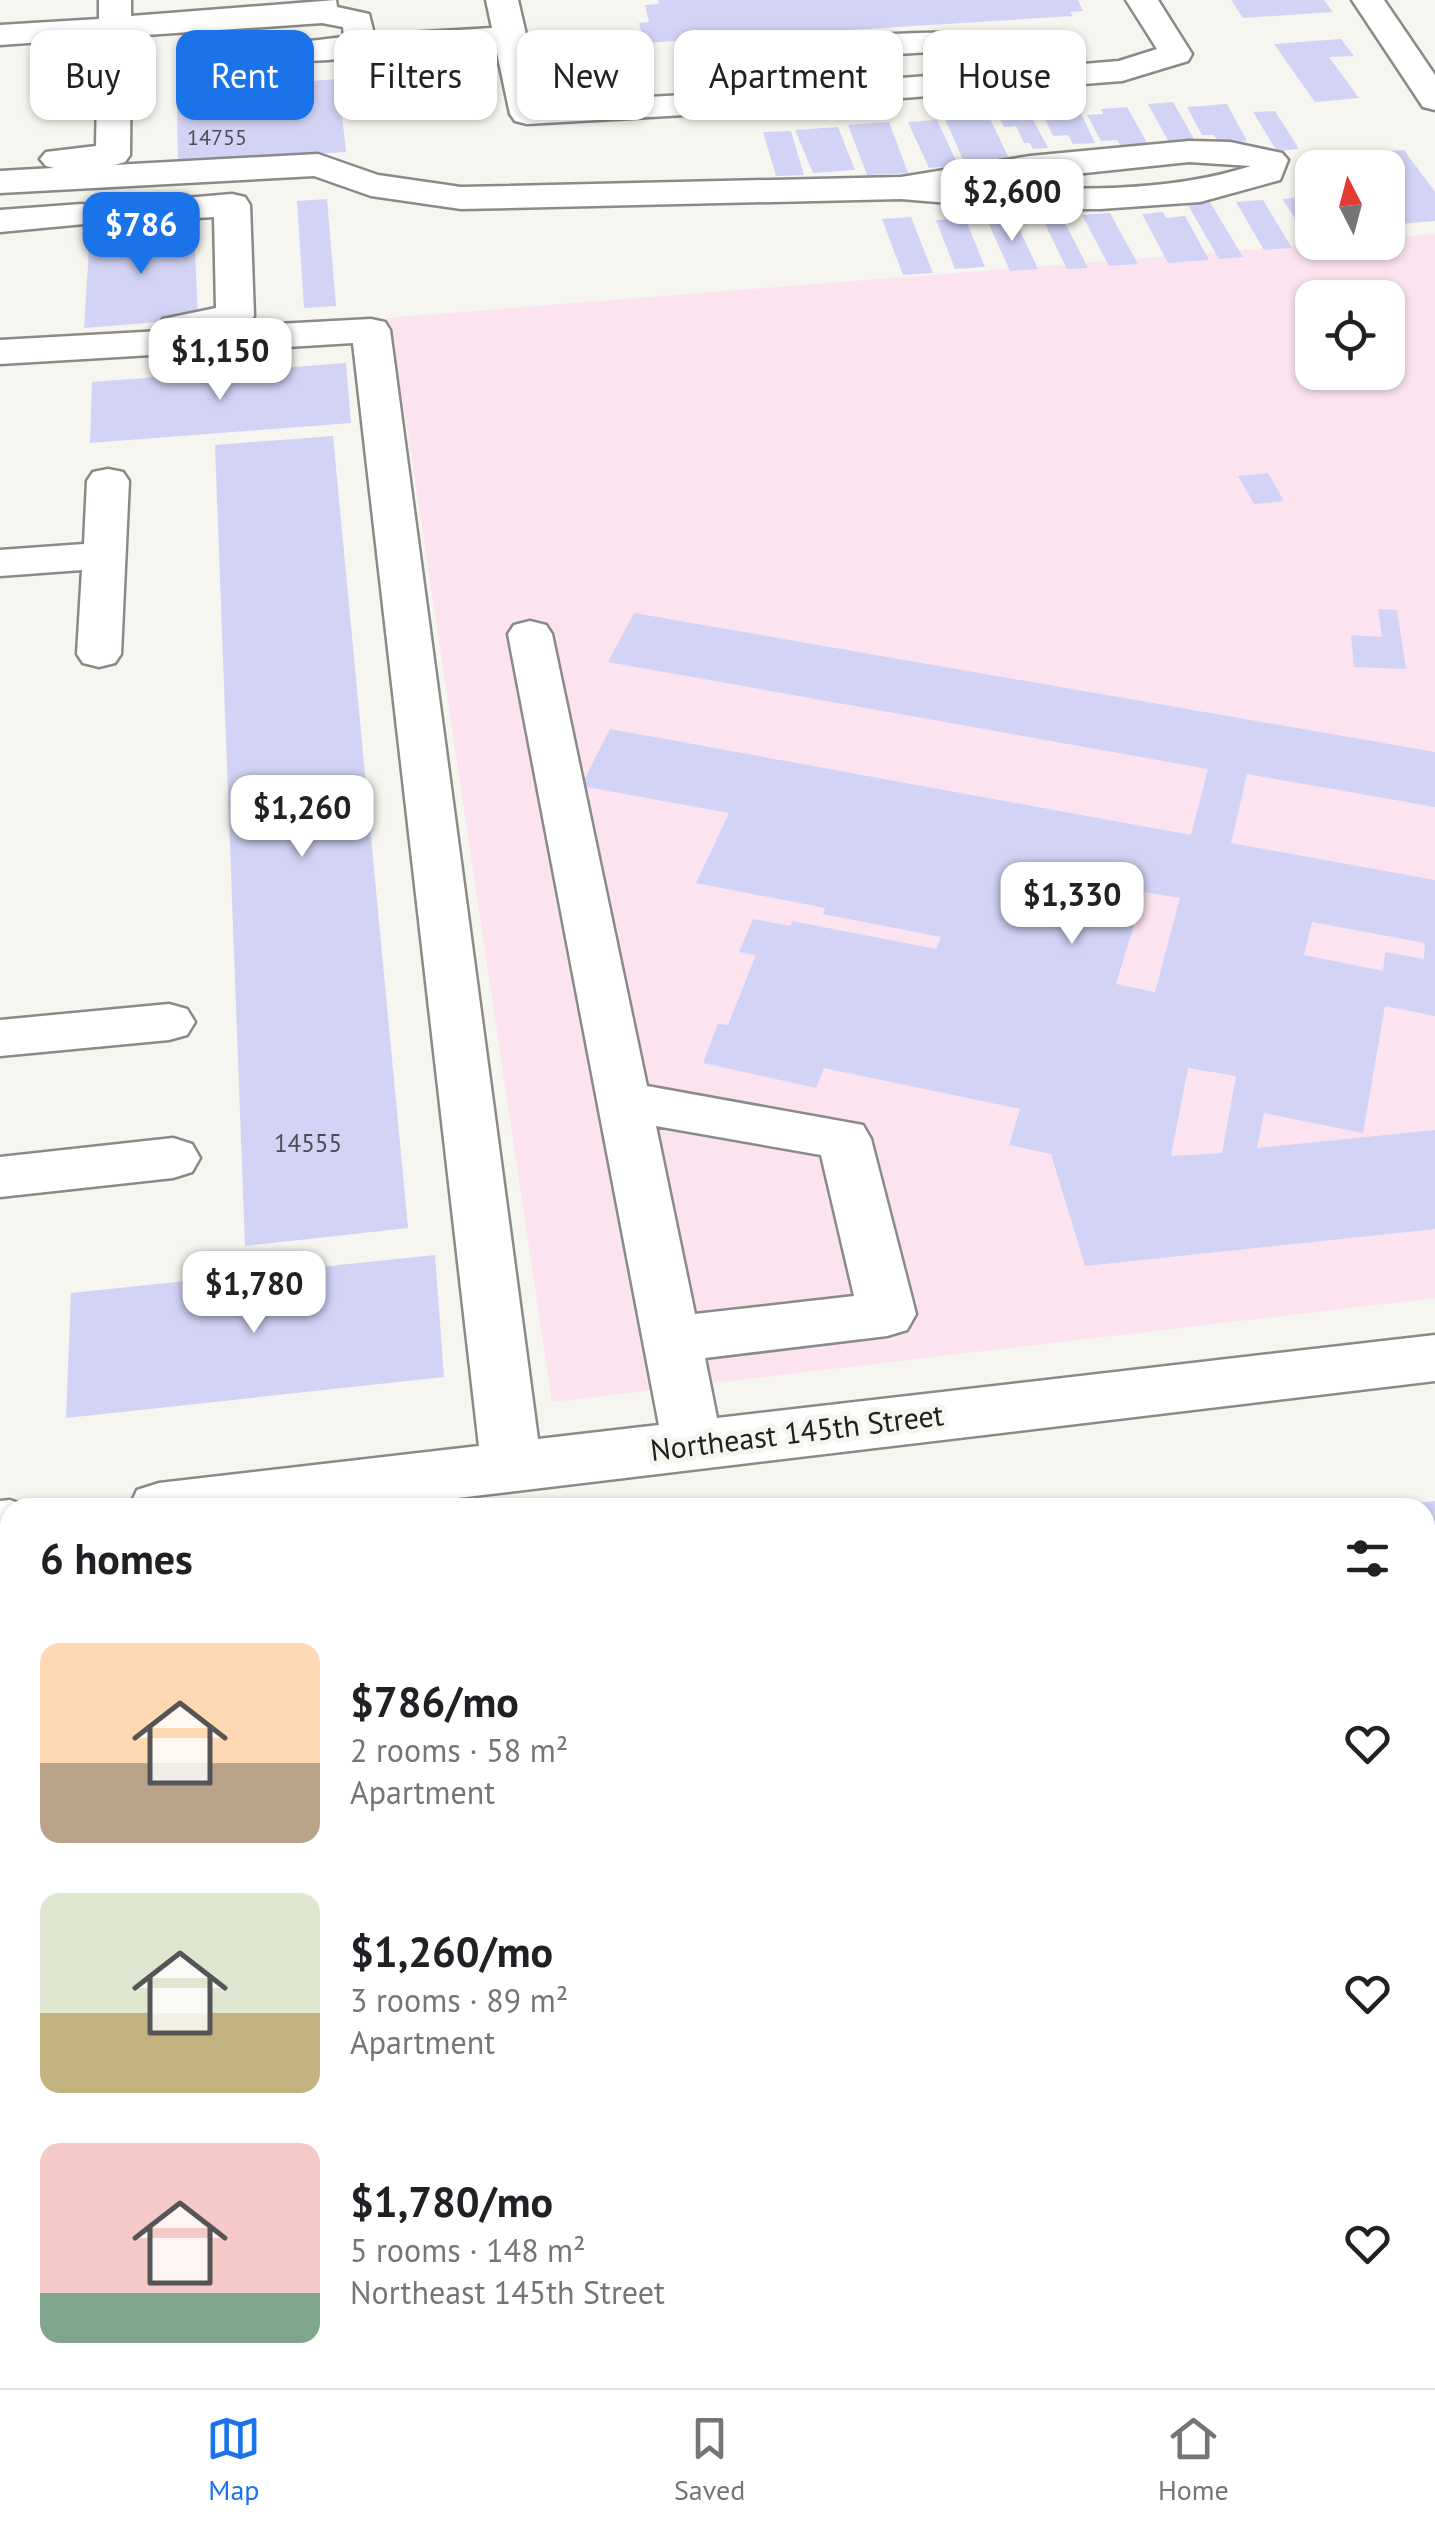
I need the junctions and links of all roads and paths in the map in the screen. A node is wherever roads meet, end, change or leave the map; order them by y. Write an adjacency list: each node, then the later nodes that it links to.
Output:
1 (502, 0): 7 (street)
2 (1142, 0): 10 (street)
3 (1368, 0): 12 (street)
4 (321, 6): 5 (street); 9 (street)
5 (114, 14): 6 (street); 14 (street)
6 (0, 35)
7 (510, 37): 8 (street); 13 (street)
8 (497, 38)
9 (314, 50)
10 (1086, 74)
11 (1038, 78): 11 (street)
12 (1435, 100)
13 (674, 106)
14 (0, 164)
15 (0, 182): 16 (street)
16 (901, 188): 16 (street)
17 (0, 220): 18 (street)
18 (0, 344)
19 (0, 352): 33 (street)
20 (108, 481): 21 (street)
21 (104, 554): 22 (street); 24 (street)
22 (0, 562)
23 (530, 634): 27 (street)
24 (99, 654)
25 (169, 1022): 26 (street)
26 (0, 1038)
27 (624, 1100): 30 (street); 30 (street)
28 (173, 1158): 29 (street)
29 (0, 1177)
30 (672, 1339): 32 (street)
31 (1435, 1358): 32 (street, Northeast 145th Street)
32 (694, 1445): 33 (street, Northeast 145th Street)
33 (512, 1467): 34 (street, Northeast 145th Street)
34 (289, 1498)

